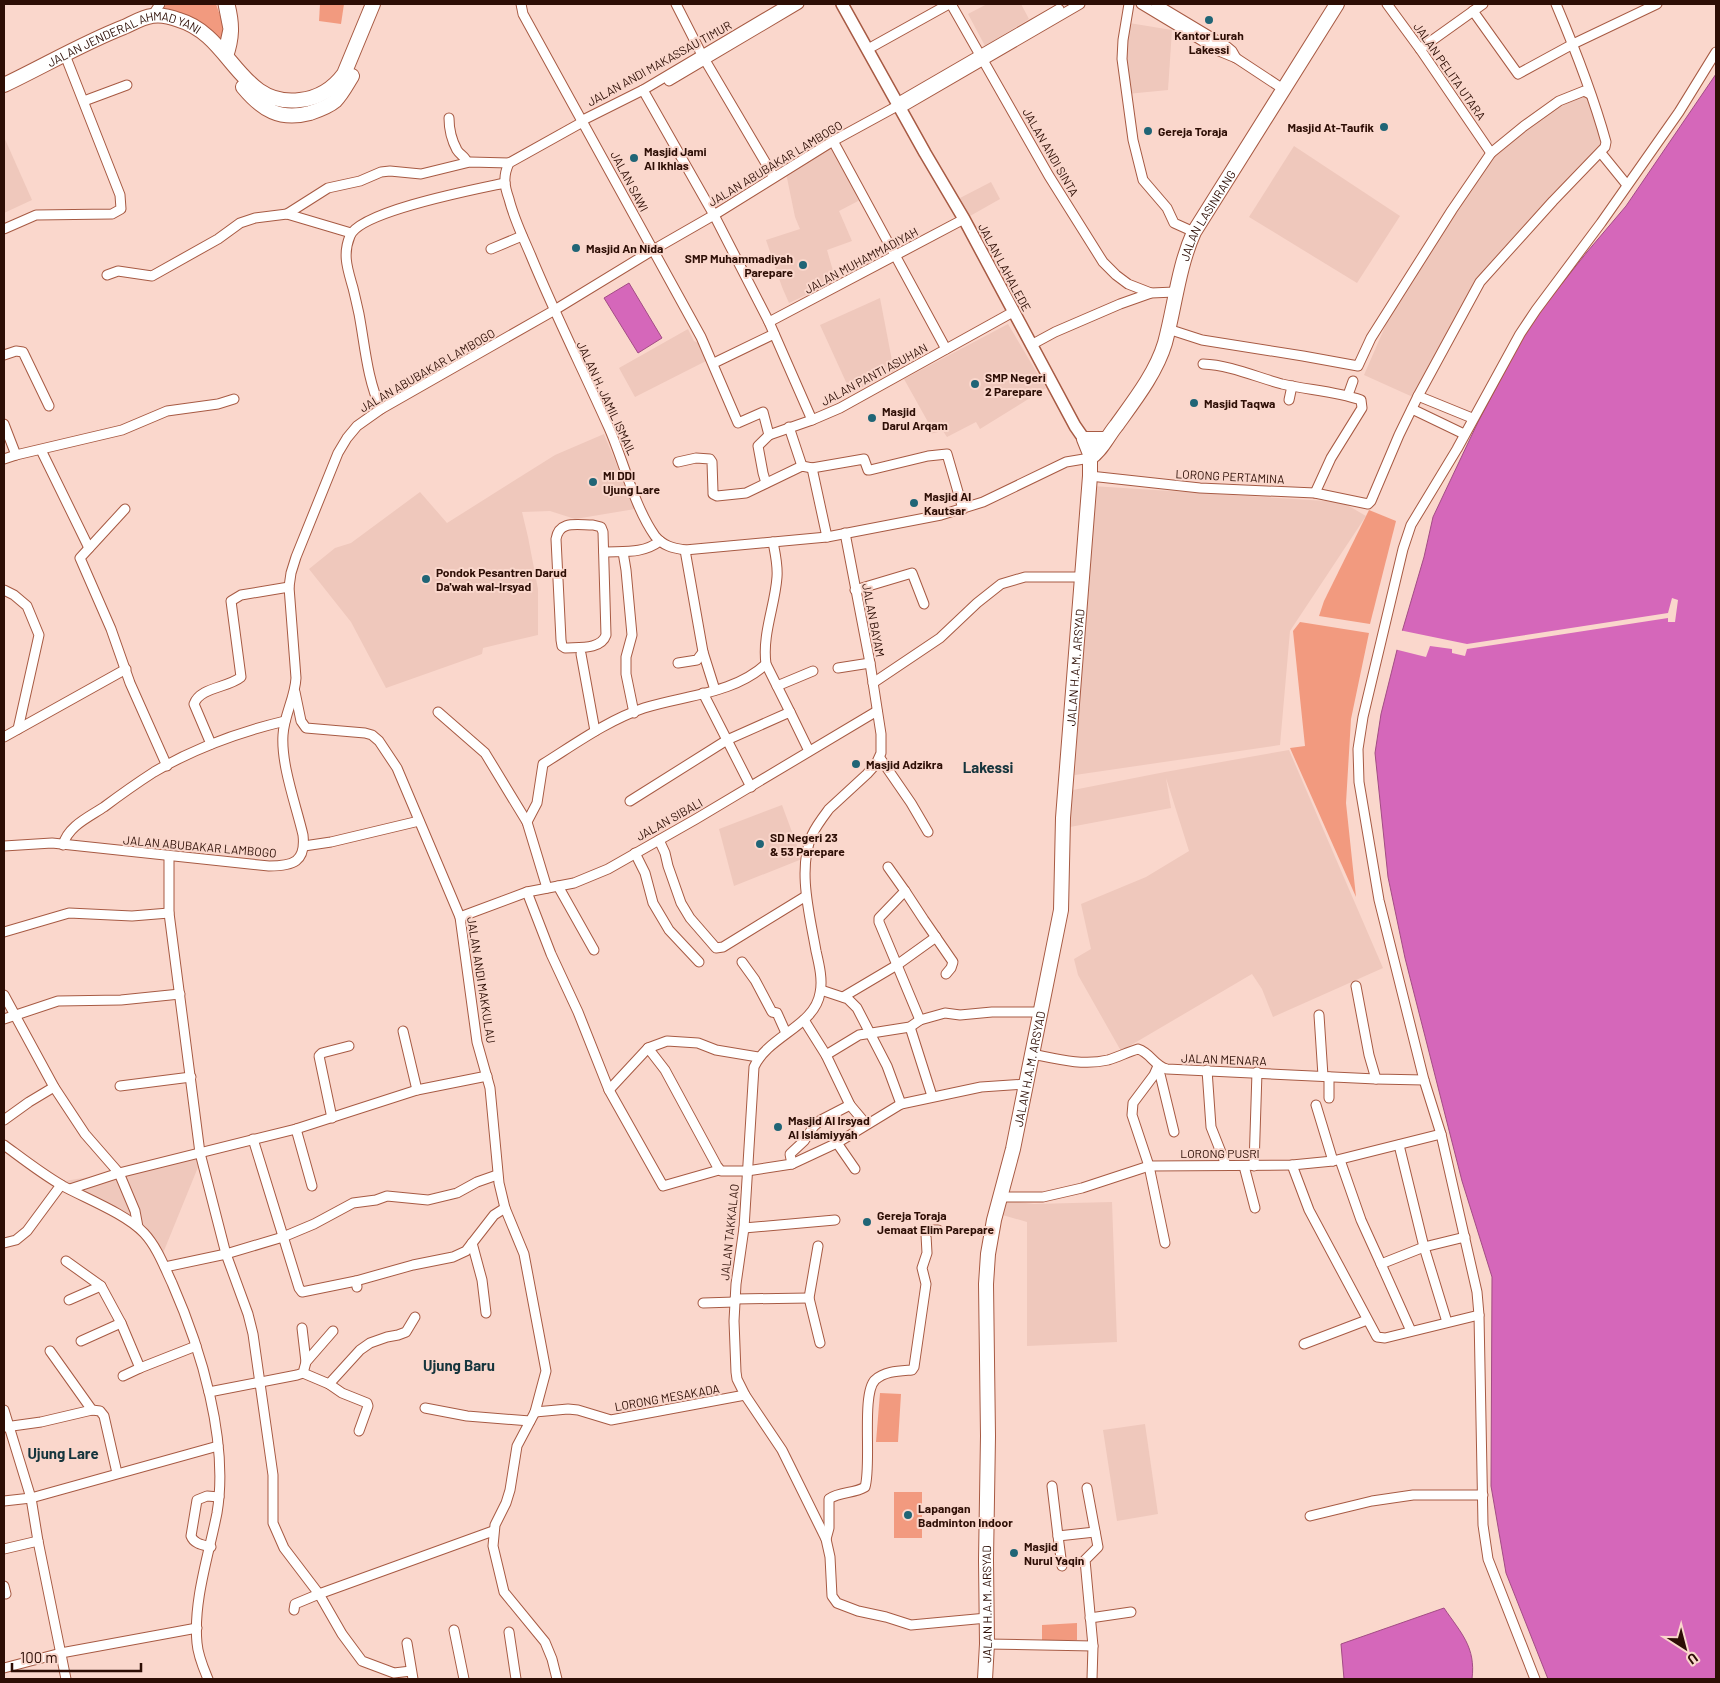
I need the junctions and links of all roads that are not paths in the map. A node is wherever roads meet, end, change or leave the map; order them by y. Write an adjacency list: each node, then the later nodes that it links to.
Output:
1 (223, 4): 30 (street)
2 (230, 4): 30 (street)
3 (373, 4): 30 (highway, JALAN JENDERAL AHMAD YANI)
4 (521, 4): 39 (street, JALAN SAWI)
5 (676, 4): 27 (street)
6 (788, 4): 27 (street, JALAN ANDI MAKASSAU TIMUR)
7 (799, 4): 27 (street, JALAN ANDI MAKASSAU TIMUR)
8 (842, 4): 23 (main road, JALAN LAHALEDE)
9 (950, 4): 23 (street); 28 (street, JALAN ANDI SINTA)
10 (1068, 4): 28 (street)
11 (1080, 4): 28 (street)
12 (1129, 4): 52 (street)
13 (1141, 4): 29 (street)
14 (1156, 4): 29 (street)
15 (1336, 4): 33 (highway, JALAN LASINRANG)
16 (1387, 4): 24 (street, JALAN PELITA UTARA)
17 (1483, 4): 21 (street)
18 (1556, 4): 22 (street)
19 (1657, 4): 22 (street)
20 (156, 10): 26 (highway, JALAN JENDERAL AHMAD YANI); 30 (highway, JALAN JENDERAL AHMAD YANI)
21 (1473, 11): 22 (street); 24 (street)
22 (1573, 44): 35 (street)
23 (868, 49): 37 (main road, JALAN LAHALEDE)
24 (1420, 49): 42 (street, JALAN PELITA UTARA)
25 (1716, 52): 47 (street)
26 (65, 55): 31 (highway, JALAN JENDERAL AHMAD YANI); 36 (street)
27 (704, 58): 34 (street, JALAN ANDI MAKASSAU TIMUR); 45 (street)
28 (982, 58): 37 (street, JALAN ABUBAKAR LAMBOGO); 60 (street, JALAN ANDI SINTA)
29 (1236, 58): 33 (street)
30 (228, 59)
31 (4, 85)
32 (128, 85): 36 (street)
33 (1283, 89): 52 (highway, JALAN LASINRANG)
34 (644, 92): 39 (street, JALAN ANDI MAKASSAU TIMUR); 49 (street, JALAN PANTI ASUHAN)
35 (1590, 94): 41 (street); 42 (street)
36 (84, 101): 51 (street)
37 (899, 105): 40 (street, JALAN ABUBAKAR LAMBOGO); 50 (main road, JALAN LAHALEDE)
38 (449, 118): 43 (street)
39 (582, 123): 44 (street); 56 (street, JALAN SAWI)
40 (833, 141): 45 (street, JALAN ABUBAKAR LAMBOGO); 57 (street)
41 (1601, 152): 47 (street); 74 (street)
42 (1491, 153): 64 (street)
43 (467, 162): 44 (street); 48 (street)
44 (509, 163): 46 (street, JALAN H. JAMIL ISMAIL)
45 (774, 177): 49 (street, JALAN ABUBAKAR LAMBOGO)
46 (505, 183): 53 (street); 54 (street, JALAN H. JAMIL ISMAIL)
47 (1627, 185): 80 (street)
48 (287, 214): 53 (street); 58 (street)
49 (714, 215): 56 (street, JALAN ABUBAKAR LAMBOGO); 63 (street, JALAN PANTI ASUHAN)
50 (964, 220): 57 (street, JALAN MUHAMMADIYAH); 62 (main road, JALAN LAHALEDE)
51 (4, 229)
52 (1194, 232): 59 (highway, JALAN LASINRANG)
53 (351, 233): 78 (street)
54 (522, 236): 55 (street); 61 (street, JALAN H. JAMIL ISMAIL)
55 (491, 249)
56 (653, 250): 61 (street, JALAN ABUBAKAR LAMBOGO); 69 (street, JALAN SAWI)
57 (896, 256): 63 (street, JALAN MUHAMMADIYAH); 67 (street)
58 (107, 275)
59 (1175, 292): 60 (street); 64 (highway, JALAN LASINRANG)
60 (1151, 293): 66 (street)
61 (553, 311): 78 (street, JALAN ABUBAKAR LAMBOGO); 102 (street, JALAN H. JAMIL ISMAIL)
62 (1013, 312): 66 (main road, JALAN LAHALEDE); 67 (street, JALAN PANTI ASUHAN)
63 (769, 322): 65 (street, JALAN PANTI ASUHAN)
64 (1168, 329): 87 (highway, JALAN LASINRANG)
65 (774, 334): 69 (street); 81 (street, JALAN PANTI ASUHAN)
66 (1032, 345): 86 (main road, JALAN LAHALEDE)
67 (946, 349): 81 (street, JALAN PANTI ASUHAN)
68 (4, 355): 77 (street)
69 (714, 363): 85 (street, JALAN SAWI)
70 (1203, 364): 72 (street)
71 (1353, 381): 73 (street)
72 (1292, 386): 73 (street); 76 (street)
73 (1348, 395): 97 (street)
74 (1418, 396): 79 (street); 80 (street)
75 (234, 399): 88 (street)
76 (1289, 400)
77 (49, 406)
78 (381, 409): 109 (street, JALAN ABUBAKAR LAMBOGO)
79 (1412, 409): 84 (street); 97 (street, LORONG PERTAMINA)
80 (1472, 418): 84 (street)
81 (812, 420): 83 (street)
82 (4, 424): 89 (street)
83 (789, 427): 85 (street); 93 (street)
84 (1464, 434): 192 (street)
85 (769, 435): 96 (street)
86 (1084, 439): 87 (highway); 90 (highway, JALAN H.A.M. ARSYAD)
87 (1106, 439): 90 (highway, JALAN LASINRANG)
88 (40, 450): 89 (street); 104 (street)
89 (16, 455): 91 (street)
90 (1090, 458): 95 (highway, JALAN H.A.M. ARSYAD); 99 (street)
91 (4, 459)
92 (678, 462): 96 (street)
93 (802, 466): 94 (street); 96 (street)
94 (812, 468): 99 (street); 101 (street)
95 (1090, 476): 97 (street, LORONG PERTAMINA); 108 (highway, JALAN H.A.M. ARSYAD)
96 (766, 483)
97 (1315, 493)
98 (125, 509): 104 (street)
99 (963, 509): 100 (street)
100 (845, 533): 101 (street); 111 (street, JALAN BAYAM)
101 (827, 537): 103 (street)
102 (660, 541): 105 (street); 107 (street)
103 (773, 542): 105 (street); 117 (street)
104 (90, 548): 119 (street)
105 (685, 550): 113 (street)
106 (604, 552): 106 (street); 107 (street)
107 (623, 552): 129 (street)
108 (1081, 577): 121 (street); 170 (highway, JALAN H.A.M. ARSYAD)
109 (289, 587): 124 (street, JALAN ABUBAKAR LAMBOGO); 135 (street)
110 (4, 590): 131 (street)
111 (855, 590): 112 (street); 116 (street, JALAN BAYAM)
112 (924, 604)
113 (703, 652): 115 (street); 123 (street)
114 (581, 654): 132 (street)
115 (678, 663)
116 (870, 663): 118 (street); 121 (street, JALAN BAYAM)
117 (766, 664): 122 (street); 123 (street)
118 (838, 668)
119 (126, 670): 131 (street); 138 (street)
120 (813, 671): 122 (street)
121 (873, 684): 126 (street, JALAN BAYAM)
122 (777, 686): 128 (street)
123 (715, 690): 125 (street)
124 (295, 692): 130 (street, JALAN ABUBAKAR LAMBOGO); 141 (street, JALAN ANDI MAKKULAU)
125 (703, 692): 129 (street); 134 (street)
126 (877, 711): 136 (street, JALAN SIBALI); 137 (street)
127 (438, 712): 142 (street)
128 (790, 712): 134 (street); 136 (street)
129 (634, 713): 132 (street)
130 (285, 721): 135 (street); 147 (street, JALAN ABUBAKAR LAMBOGO)
131 (18, 729): 133 (street)
132 (595, 731): 142 (street)
133 (4, 737)
134 (727, 740): 139 (street); 140 (street)
135 (211, 744): 138 (street)
136 (809, 751): 139 (street, JALAN SIBALI)
137 (880, 758): 143 (street); 155 (street)
138 (167, 766): 145 (street)
139 (751, 787): 144 (street, JALAN SIBALI)
140 (630, 801)
141 (419, 821): 147 (street); 157 (street, JALAN ANDI MAKKULAU)
142 (527, 822): 152 (street)
143 (928, 832)
144 (659, 840): 148 (street, JALAN SIBALI); 155 (street)
145 (63, 845): 146 (street, JALAN ABUBAKAR LAMBOGO); 149 (street, JALAN ABUBAKAR LAMBOGO)
146 (4, 846)
147 (304, 846): 149 (street, JALAN ABUBAKAR LAMBOGO)
148 (635, 853): 151 (street, JALAN SIBALI); 161 (street)
149 (169, 856): 156 (street)
150 (888, 867): 153 (street)
151 (558, 886): 152 (street, JALAN SIBALI); 160 (street)
152 (547, 888): 154 (street, JALAN SIBALI)
153 (905, 891): 159 (street); 163 (street)
154 (528, 892): 157 (street, JALAN SIBALI); 197 (street)
155 (806, 896): 166 (street)
156 (169, 913): 158 (street); 167 (street)
157 (460, 917): 188 (street, JALAN ANDI MAKKULAU)
158 (4, 932)
159 (936, 938): 163 (street); 164 (street)
160 (594, 950)
161 (699, 962)
162 (742, 962): 178 (street)
163 (897, 965): 169 (street); 175 (street)
164 (946, 974)
165 (1356, 986): 191 (street)
166 (821, 990): 169 (street); 174 (street)
167 (180, 994): 172 (street); 190 (street)
168 (4, 995): 172 (street)
169 (843, 997): 179 (street)
170 (1040, 1012): 175 (street); 182 (highway, JALAN H.A.M. ARSYAD)
171 (1320, 1015): 189 (street)
172 (14, 1016): 173 (street); 195 (street)
173 (4, 1019)
174 (804, 1020): 178 (street); 183 (street)
175 (920, 1020): 176 (street)
176 (910, 1027): 179 (street); 198 (street)
177 (403, 1032): 196 (street)
178 (786, 1033): 184 (street)
179 (870, 1033): 183 (street); 200 (street)
180 (349, 1046): 203 (street)
181 (648, 1048): 184 (street); 197 (street); 221 (street)
182 (1032, 1054): 185 (street); 193 (highway, JALAN H.A.M. ARSYAD)
183 (826, 1055): 201 (street)
184 (758, 1058): 222 (street, JALAN TAKKALAO)
185 (1158, 1066): 186 (street, JALAN MENARA); 207 (street); 218 (street)
186 (1207, 1070): 187 (street, JALAN MENARA); 216 (street)
187 (1257, 1072): 189 (street, JALAN MENARA); 219 (street)
188 (488, 1076): 196 (street); 224 (street, JALAN ANDI MAKKULAU)
189 (1326, 1076): 191 (street, JALAN MENARA); 199 (street)
190 (191, 1077): 194 (street); 213 (street)
191 (1376, 1079): 192 (street, JALAN MENARA)
192 (1424, 1080): 208 (street)
193 (1026, 1084): 198 (street); 227 (highway, JALAN H.A.M. ARSYAD)
194 (120, 1086)
195 (54, 1087): 204 (street); 223 (street)
196 (417, 1090): 203 (street)
197 (609, 1090): 221 (street)
198 (932, 1096): 200 (street)
199 (1329, 1098)
200 (901, 1104): 205 (street)
201 (850, 1105): 205 (street); 215 (street)
202 (1316, 1105): 214 (street)
203 (332, 1118): 206 (street)
204 (4, 1120)
205 (866, 1124): 210 (street)
206 (296, 1129): 209 (street); 225 (street)
207 (1174, 1132)
208 (1441, 1134): 211 (street, LORONG PUSRI); 235 (street)
209 (253, 1139): 213 (street); 234 (street)
210 (837, 1143): 215 (street); 220 (street)
211 (1399, 1145): 214 (street, LORONG PUSRI); 240 (street)
212 (4, 1146): 226 (street)
213 (200, 1153): 223 (street); 241 (street)
214 (1336, 1160): 217 (street, LORONG PUSRI); 243 (street)
215 (792, 1164): 222 (street)
216 (1226, 1165): 218 (street, LORONG PUSRI); 219 (street, LORONG PUSRI)
217 (1292, 1165): 219 (street, LORONG PUSRI); 253 (street)
218 (1149, 1166): 227 (street, LORONG PUSRI); 237 (street)
219 (1249, 1166): 229 (street)
220 (855, 1169)
221 (720, 1170): 222 (street)
222 (747, 1171): 232 (street, JALAN TAKKALAO)
223 (119, 1173): 226 (street); 231 (street)
224 (497, 1175): 228 (street, JALAN ANDI MAKKULAU); 234 (street)
225 (312, 1186)
226 (66, 1187): 231 (street); 238 (street)
227 (1000, 1196): 299 (highway, JALAN H.A.M. ARSYAD)
228 (505, 1208): 236 (street); 275 (street, JALAN ANDI MAKKULAU)
229 (1255, 1208)
230 (835, 1220): 232 (street)
231 (138, 1228): 244 (street)
232 (744, 1228): 248 (street, JALAN TAKKALAO)
233 (938, 1230): 291 (street)
234 (283, 1237): 236 (street); 241 (street)
235 (1465, 1237): 240 (street); 251 (street)
236 (472, 1243): 250 (street)
237 (1165, 1243)
238 (4, 1244)
239 (818, 1246): 246 (street)
240 (1424, 1247): 243 (street); 254 (street)
241 (226, 1254): 244 (street); 268 (street)
242 (66, 1261): 245 (street)
243 (1381, 1264): 258 (street)
244 (165, 1267): 262 (street)
245 (101, 1286): 247 (street); 255 (street)
246 (809, 1298): 248 (street); 260 (street)
247 (69, 1300)
248 (735, 1300): 249 (street); 271 (street, JALAN TAKKALAO)
249 (703, 1303)
250 (486, 1313)
251 (1479, 1315): 254 (street); 283 (street)
252 (415, 1317): 269 (street)
253 (1367, 1320): 258 (street); 261 (street)
254 (1447, 1322): 258 (street)
255 (121, 1324): 259 (street); 265 (street)
256 (302, 1328): 264 (street)
257 (334, 1331): 264 (street)
258 (1411, 1331)
259 (81, 1341)
260 (820, 1344)
261 (1304, 1344)
262 (196, 1346): 265 (street); 270 (street)
263 (50, 1351): 274 (street)
264 (306, 1362): 266 (street)
265 (140, 1368): 267 (street)
266 (303, 1373): 268 (street); 269 (street)
267 (123, 1376)
268 (260, 1382): 270 (street); 296 (street)
269 (329, 1384): 278 (street)
270 (209, 1392): 279 (street)
271 (745, 1395): 275 (street, LORONG MESAKADA); 291 (street, JALAN TAKKALAO)
272 (426, 1408): 276 (street)
273 (4, 1410): 277 (street)
274 (92, 1410): 277 (street); 280 (street)
275 (535, 1412): 276 (street, JALAN ANDI MAKKULAU)
276 (530, 1421): 288 (street, JALAN ANDI MAKKULAU)
277 (7, 1426): 285 (street)
278 (358, 1431)
279 (218, 1446): 280 (street); 284 (street)
280 (117, 1473): 285 (street)
281 (1052, 1486): 290 (street)
282 (1087, 1488): 289 (street)
283 (1482, 1495): 287 (street); 318 (street)
284 (220, 1497): 293 (street); 293 (street)
285 (31, 1498): 286 (street); 292 (street)
286 (4, 1501)
287 (1310, 1516)
288 (494, 1531): 296 (street); 315 (street, JALAN ANDI MAKKULAU)
289 (1095, 1532): 290 (street); 300 (street)
290 (1058, 1536): 295 (street)
291 (826, 1539): 299 (street, JALAN TAKKALAO)
292 (38, 1541): 294 (street); 307 (street)
293 (211, 1547): 301 (street)
294 (4, 1549)
295 (1062, 1566)
296 (319, 1594): 297 (street); 310 (street)
297 (294, 1610)
298 (1131, 1612): 300 (street)
299 (988, 1618): 305 (highway, JALAN H.A.M. ARSYAD)
300 (1090, 1618): 306 (street)
301 (197, 1628): 307 (street); 312 (street)
302 (454, 1630): 313 (street)
303 (509, 1632): 314 (street)
304 (407, 1643): 309 (street)
305 (987, 1644): 306 (street); 316 (highway, JALAN H.A.M. ARSYAD)
306 (1093, 1646): 317 (street)
307 (61, 1653): 308 (street); 311 (street)
308 (4, 1668)
309 (412, 1675): 310 (street)
310 (390, 1676)
311 (66, 1679)
312 (208, 1679)
313 (464, 1679)
314 (516, 1679)
315 (557, 1679)
316 (985, 1679)
317 (1092, 1679)
318 (1535, 1679)

